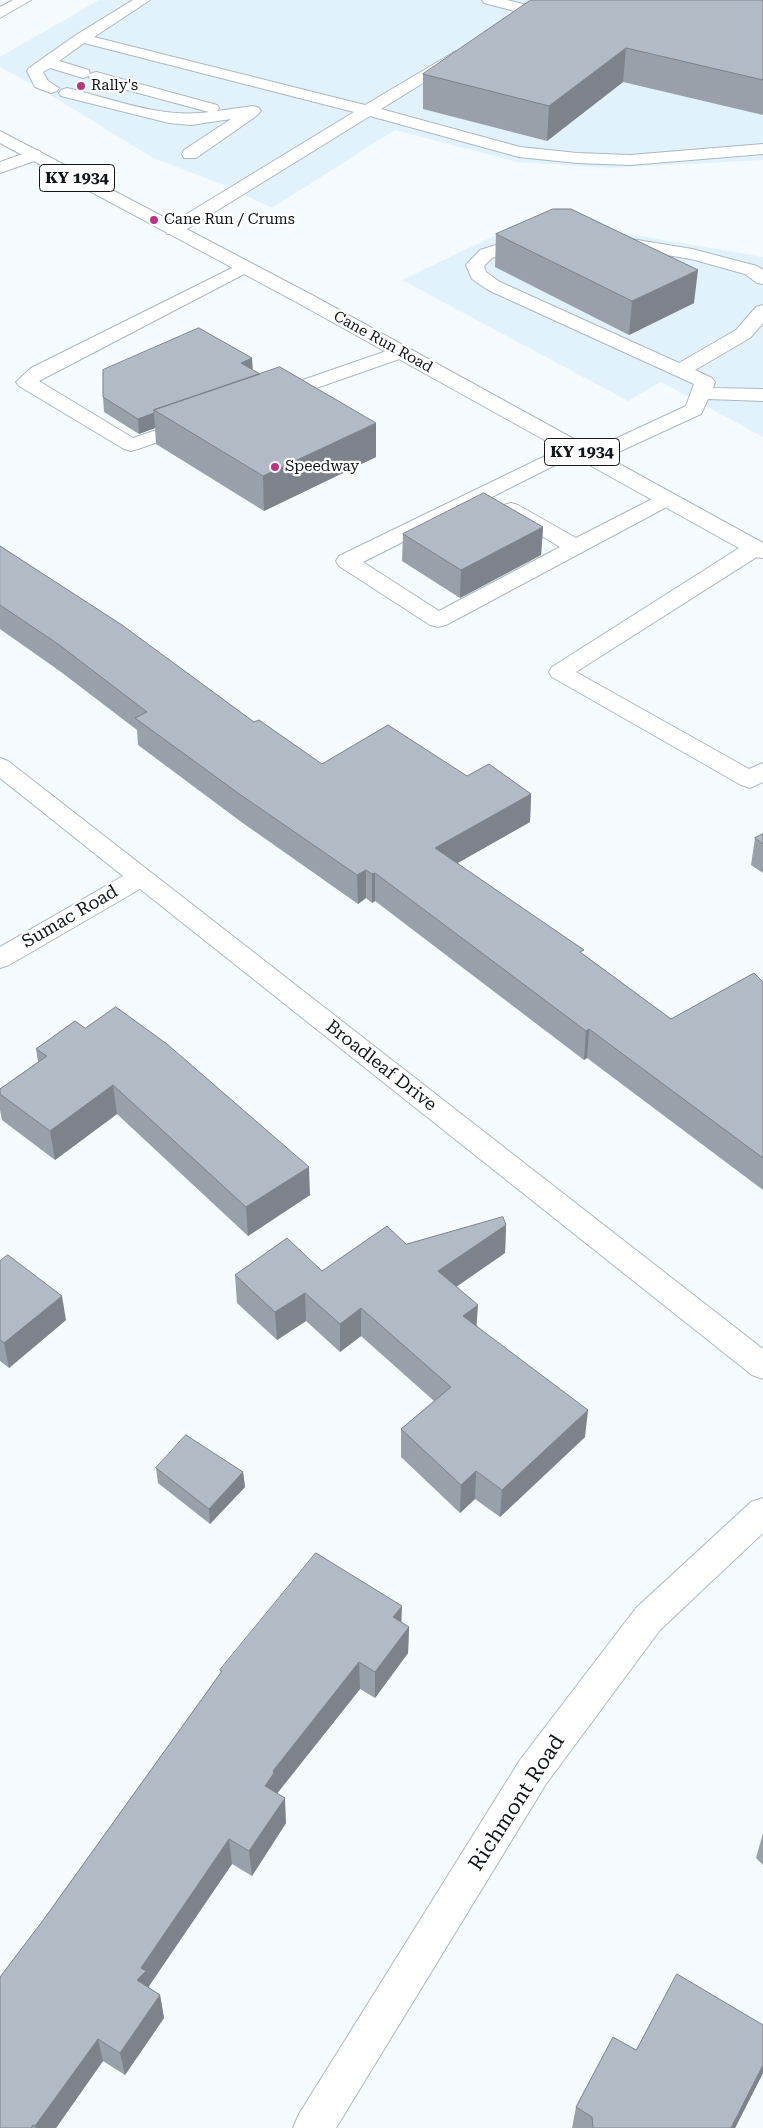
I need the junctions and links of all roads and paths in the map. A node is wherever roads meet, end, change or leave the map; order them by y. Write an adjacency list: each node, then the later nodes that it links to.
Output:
1 (24, 0): 6 (main road)
2 (143, 0): 8 (main road)
3 (488, 0): 5 (main road)
4 (540, 0): 5 (main road)
5 (526, 9): 7 (main road)
6 (0, 13)
7 (512, 19)
8 (81, 38): 10 (main road); 11 (main road)
9 (468, 49): 12 (main road)
10 (46, 62): 14 (main road); 14 (main road)
11 (288, 90): 12 (main road); 13 (main road)
12 (367, 110): 16 (main road); 20 (main road)
13 (253, 111): 14 (main road); 17 (main road)
14 (234, 113)
15 (0, 136): 18 (main road, Cane Run Road / KY 1934)
16 (763, 149)
17 (190, 154)
18 (34, 155): 19 (main road); 20 (main road, Cane Run Road / KY 1934)
19 (0, 168)
20 (173, 230): 23 (main road, Cane Run Road / KY 1934)
21 (552, 235): 27 (main road)
22 (599, 239): 24 (main road)
23 (244, 267): 26 (main road, Cane Run Road / KY 1934); 31 (main road)
24 (763, 279)
25 (763, 311): 27 (main road)
26 (401, 352): 30 (main road); 32 (main road, Cane Run Road / KY 1934)
27 (680, 370): 28 (main road)
28 (701, 393): 29 (main road); 32 (main road)
29 (763, 395)
30 (261, 400)
31 (214, 417)
32 (583, 453): 33 (main road); 34 (main road, Cane Run Road / KY 1934)
33 (484, 493): 35 (main road); 35 (main road)
34 (667, 499): 35 (main road); 36 (main road, Cane Run Road / KY 1934)
35 (576, 547)
36 (759, 550): 38 (main road)
37 (0, 766): 39 (main road, Broadleaf Drive)
38 (763, 771)
39 (141, 877): 40 (main road, Sumac Road); 41 (main road, Broadleaf Drive)
40 (0, 959)
41 (763, 1366)
42 (763, 1512): 43 (main road, Richmont Road)
43 (313, 2128)

